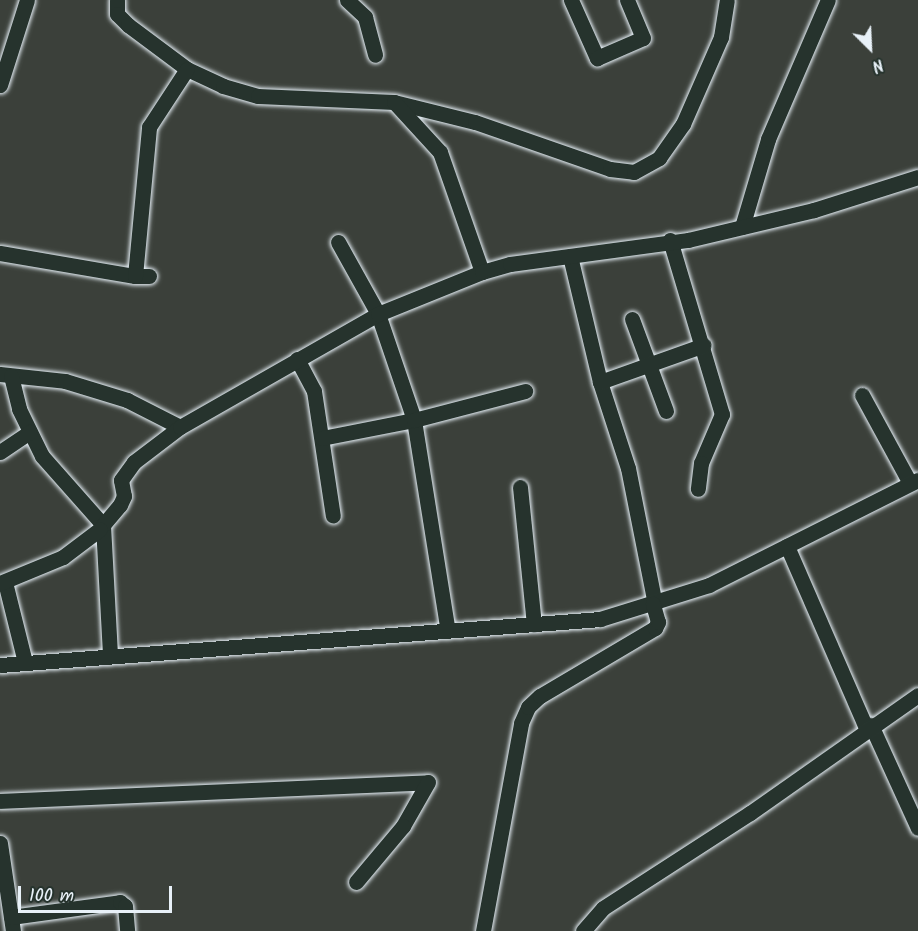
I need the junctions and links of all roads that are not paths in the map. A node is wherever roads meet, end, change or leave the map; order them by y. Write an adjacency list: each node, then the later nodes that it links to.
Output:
1 (27, 0): 10 (street)
2 (117, 0): 9 (street)
3 (347, 0): 8 (street)
4 (571, 0): 5 (street)
5 (627, 0)
6 (727, 0): 11 (street)
7 (828, 0): 13 (street)
8 (375, 56)
9 (187, 69): 11 (street); 16 (street)
10 (0, 85)
11 (394, 102): 18 (street)
12 (918, 177): 13 (street)
13 (742, 227): 14 (street)
14 (670, 240): 17 (street); 21 (street)
15 (338, 242): 19 (street)
16 (0, 253)
17 (570, 256): 18 (street); 25 (street)
18 (482, 272): 19 (street)
19 (378, 314): 22 (street); 29 (street)
20 (632, 319): 23 (street)
21 (704, 345): 23 (street); 36 (street)
22 (297, 359): 30 (street); 32 (street)
23 (649, 364): 25 (street); 28 (street)
24 (6, 375): 30 (street); 31 (street)
25 (600, 382): 41 (street)
26 (525, 391): 29 (street)
27 (862, 395): 34 (street)
28 (666, 411)
29 (414, 420): 32 (street); 43 (street)
30 (180, 427): 38 (street)
31 (30, 432): 33 (street); 38 (street)
32 (321, 438): 37 (street)
33 (0, 452)
34 (914, 481): 39 (street)
35 (520, 487): 42 (street)
36 (698, 489)
37 (333, 516)
38 (101, 527): 40 (street); 44 (street)
39 (787, 546): 41 (street); 48 (street)
40 (2, 582): 45 (street)
41 (654, 604): 42 (street); 55 (street)
42 (534, 624): 43 (street)
43 (447, 627): 44 (street)
44 (110, 656): 45 (street)
45 (25, 662): 46 (street)
46 (0, 665)
47 (918, 695): 48 (street)
48 (868, 727): 50 (street); 56 (street)
49 (0, 801): 52 (street)
50 (918, 828)
51 (0, 843): 53 (street)
52 (356, 882)
53 (12, 924): 54 (street)
54 (127, 931)
55 (483, 931)
56 (583, 931)

